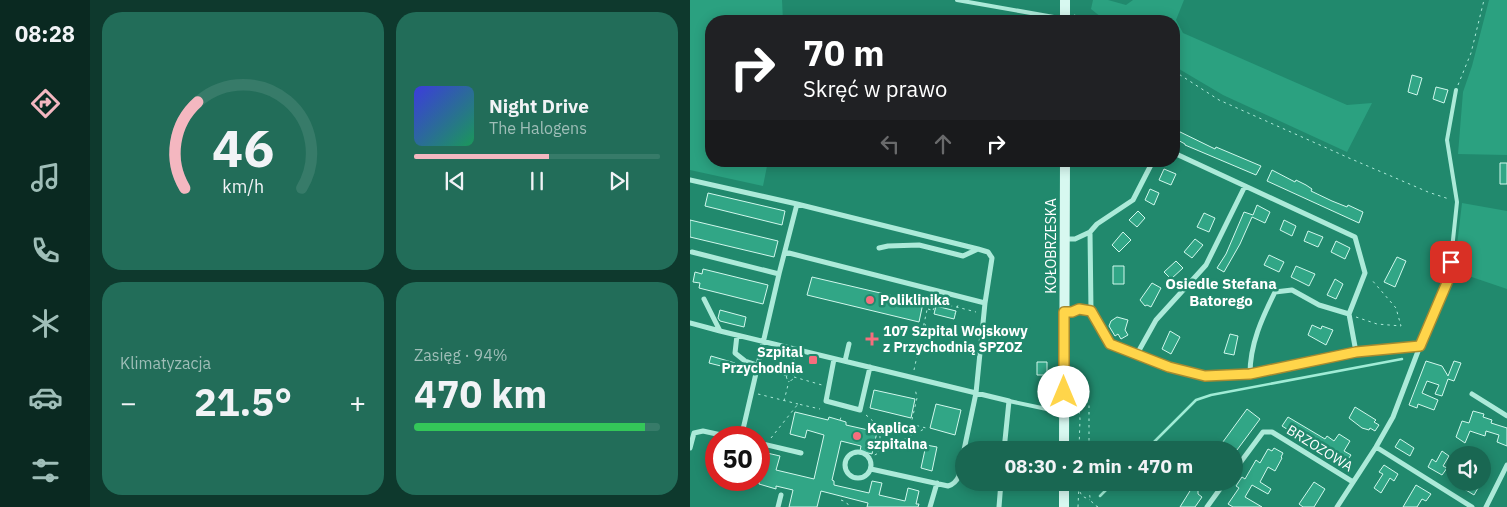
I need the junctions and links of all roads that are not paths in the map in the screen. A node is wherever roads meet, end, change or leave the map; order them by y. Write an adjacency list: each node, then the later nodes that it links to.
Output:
1 (957, 0): 3 (lane)
2 (1065, 0): 4 (main road)
3 (1047, 15)
4 (1065, 15)
5 (1456, 90): 29 (lane)
6 (1180, 156): 10 (street)
7 (1065, 167): 13 (main road, KOŁOBRZESKA)
8 (1150, 167): 12 (street)
9 (690, 180): 11 (street)
10 (1245, 186): 23 (street); 31 (street)
11 (797, 204): 15 (street); 17 (street)
12 (1090, 232): 13 (street); 21 (street)
13 (1065, 239): 22 (main road, KOŁOBRZESKA)
14 (879, 248): 15 (street)
15 (978, 249): 20 (street)
16 (692, 252): 18 (street)
17 (785, 252): 18 (street); 20 (street)
18 (778, 274): 27 (street)
19 (704, 299): 25 (street)
20 (985, 303): 37 (street)
21 (1091, 311): 22 (street); 31 (street)
22 (1064, 312): 40 (main road, KOŁOBRZESKA)
23 (1349, 314): 30 (street); 36 (street)
24 (690, 323): 25 (street)
25 (720, 331): 26 (street)
26 (737, 335): 27 (street); 34 (street)
27 (763, 341): 32 (street); 34 (street)
28 (849, 344): 33 (street)
29 (1420, 346): 30 (street); 49 (street)
30 (1356, 352): 36 (street)
31 (1137, 354): 36 (street)
32 (834, 359): 33 (street); 35 (street)
33 (845, 362): 35 (street)
34 (757, 366): 42 (street)
35 (870, 367): 37 (street)
36 (1250, 374)
37 (976, 393): 39 (street); 44 (street)
38 (1472, 394): 41 (street)
39 (1009, 401): 40 (lane); 45 (street)
40 (1064, 411): 46 (main road, KOŁOBRZESKA)
41 (1507, 416)
42 (744, 426)
43 (705, 431): 48 (street)
44 (966, 441)
45 (1005, 441)
46 (1064, 441)
47 (770, 446): 50 (street)
48 (690, 448)
49 (1376, 448): 54 (street); 67 (street)
50 (801, 453)
51 (1243, 459): 54 (street, BRZOZOWA)
52 (1507, 465): 68 (street)
53 (871, 469): 53 (street); 55 (street)
54 (1353, 482): 66 (street)
55 (937, 483): 56 (street); 62 (street)
56 (955, 483)
57 (1000, 491): 63 (street)
58 (1064, 491): 64 (main road)
59 (1219, 491): 65 (street)
60 (781, 495): 61 (street)
61 (778, 507)
62 (930, 507)
63 (999, 507)
64 (1064, 507)
65 (1207, 507)
66 (1336, 507)
67 (1472, 507)
68 (1486, 507)

